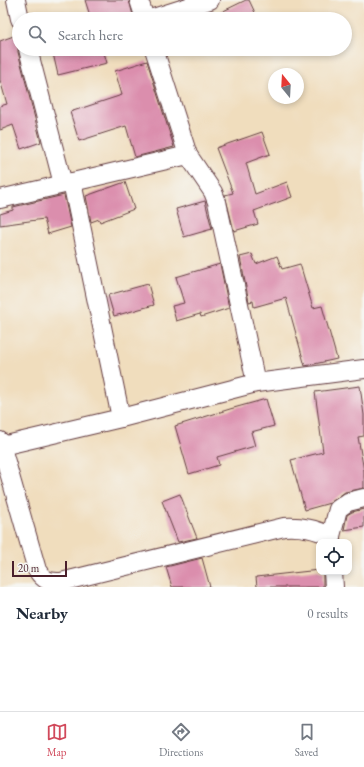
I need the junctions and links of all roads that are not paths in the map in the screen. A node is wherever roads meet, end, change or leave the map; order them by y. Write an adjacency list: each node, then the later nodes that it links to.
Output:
1 (16, 0): 4 (street)
2 (139, 0): 5 (street)
3 (210, 0): 6 (street)
4 (19, 12)
5 (142, 12)
6 (172, 12)
7 (30, 56): 10 (street)
8 (156, 56): 9 (street)
9 (188, 154): 10 (street); 13 (street)
10 (67, 183): 11 (street); 14 (street)
11 (0, 199)
12 (364, 369): 13 (street)
13 (256, 383): 14 (street)
14 (121, 418): 15 (street)
15 (1, 444): 17 (street)
16 (364, 498): 17 (street)
17 (331, 539)
18 (333, 575): 19 (street)
19 (334, 587)

